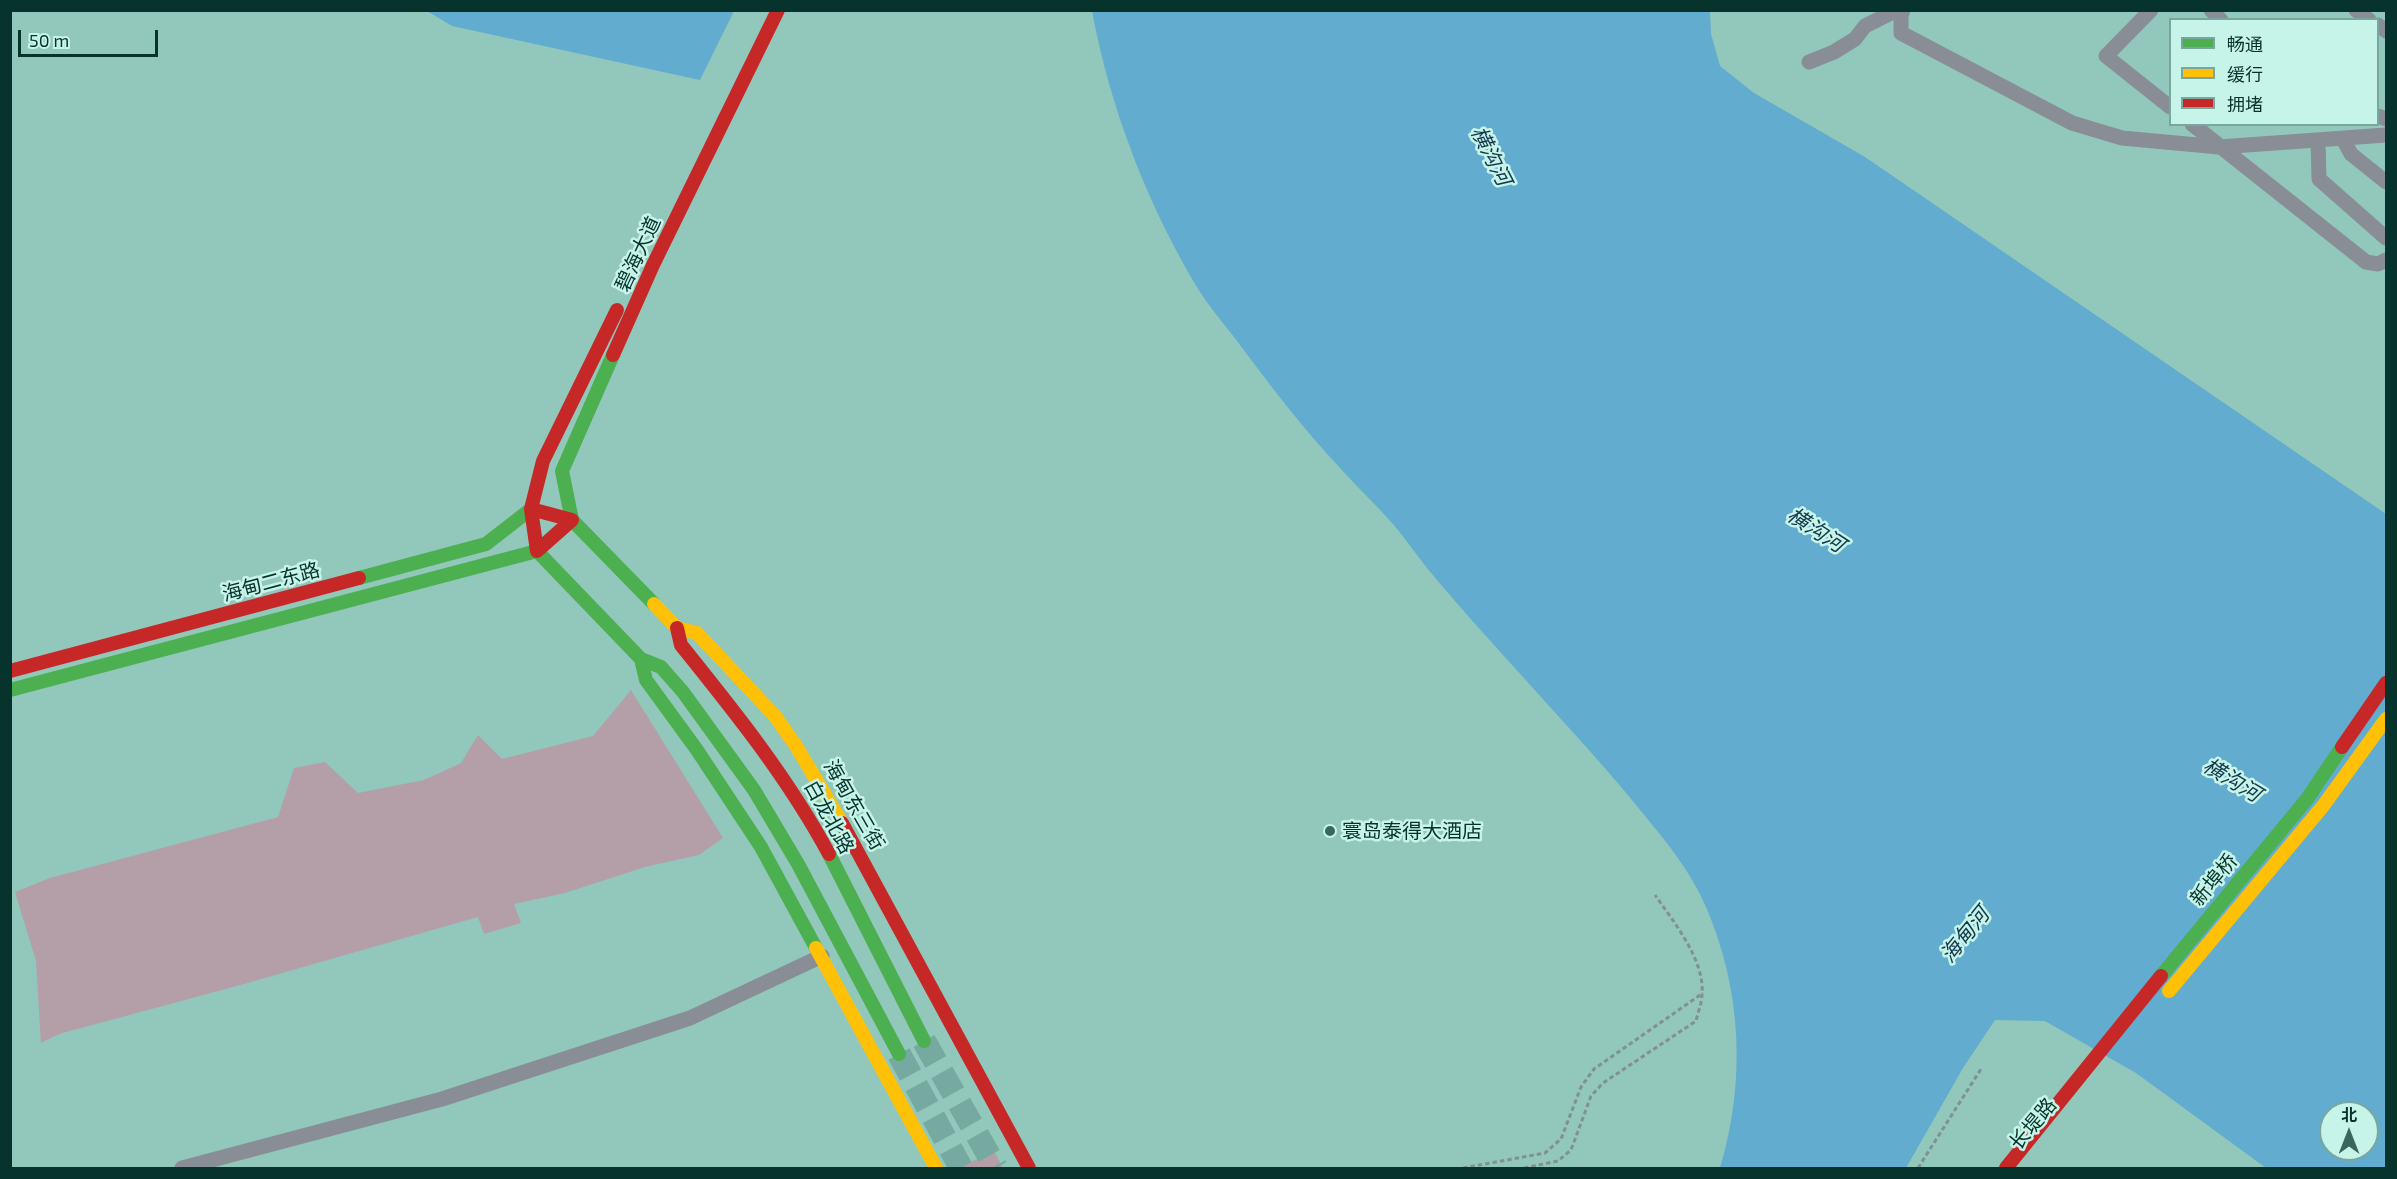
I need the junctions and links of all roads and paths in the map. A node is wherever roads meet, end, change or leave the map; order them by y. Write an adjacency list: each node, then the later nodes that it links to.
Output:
1 (767, 10): 16 (main road, 碧海大道)
2 (778, 10): 17 (main road, 碧海大道)
3 (1897, 10): 6 (street)
4 (1904, 10): 12 (street)
5 (2151, 10): 7 (street)
6 (1809, 62)
7 (2169, 106)
8 (2194, 126): 12 (street)
9 (2386, 135): 10 (street)
10 (2343, 139): 11 (street); 13 (street)
11 (2318, 140): 12 (street); 14 (street)
12 (2219, 147): 15 (street)
13 (2386, 182)
14 (2386, 238)
15 (2386, 260)
16 (531, 509): 17 (main road); 18 (main road); 21 (main road, 海甸二东路)
17 (572, 520): 18 (main road); 19 (main road, 海甸东三街)
18 (537, 550): 20 (main road); 23 (main road, 海甸二东路)
19 (677, 628): 29 (main road, 白龙北路); 35 (main road, 海甸东三街)
20 (641, 659): 26 (main road); 30 (main road)
21 (10, 671)
22 (2386, 683): 32 (main road, 新埠桥)
23 (10, 690)
24 (2386, 719): 28 (main road, 新埠桥)
25 (1655, 895): 27 (path)
26 (822, 956): 33 (street); 34 (main road)
27 (1703, 993): 36 (path); 37 (path)
28 (2158, 1005)
29 (924, 1041)
30 (899, 1054)
31 (1981, 1069): 38 (path)
32 (2070, 1101): 39 (main road); 40 (main road, 长堤路)
33 (182, 1168)
34 (936, 1168)
35 (1029, 1168)
36 (1463, 1168)
37 (1524, 1168)
38 (1918, 1168)
39 (2006, 1168)
40 (2021, 1168)

